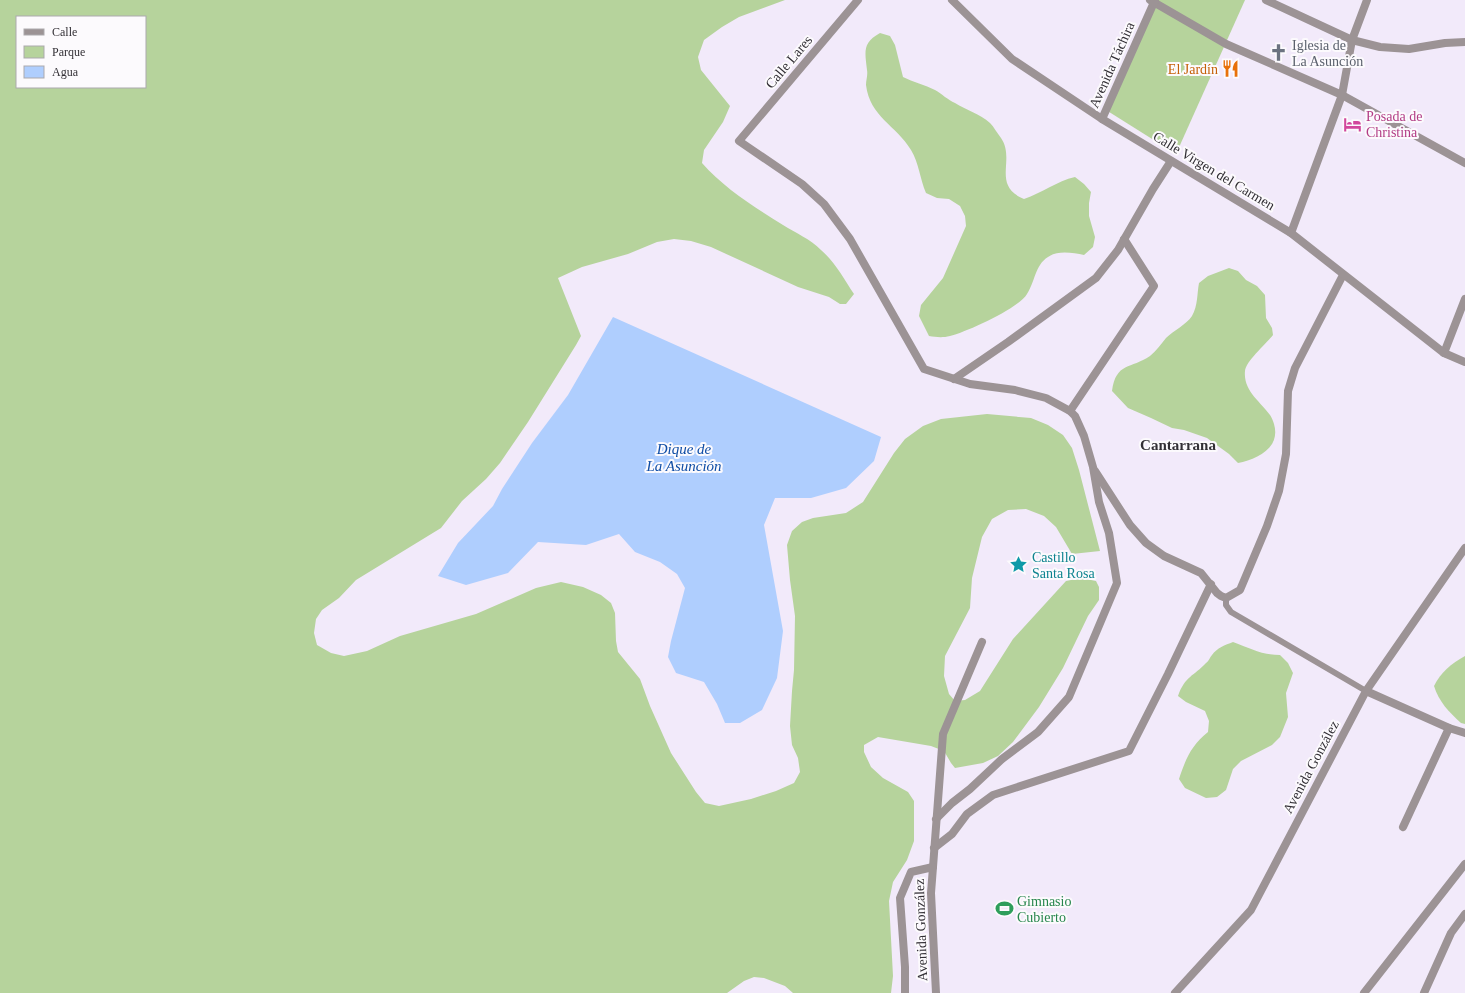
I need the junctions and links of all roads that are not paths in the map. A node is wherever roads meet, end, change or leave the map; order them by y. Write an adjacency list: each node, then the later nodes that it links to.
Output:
1 (858, 0): 18 (street, Calle Lares)
2 (952, 0): 9 (street, Calle Virgen del Carmen)
3 (1266, 0): 6 (street)
4 (1367, 0): 6 (street)
5 (1154, 1): 8 (street); 9 (street, Avenida Táchira)
6 (1352, 40): 7 (street); 8 (street)
7 (1465, 42)
8 (1342, 95): 11 (street); 12 (street)
9 (1102, 119): 10 (street, Calle Virgen del Carmen)
10 (1172, 161): 12 (street, Calle Virgen del Carmen); 13 (street)
11 (1465, 163)
12 (1291, 233): 14 (street, Calle Virgen del Carmen)
13 (1124, 239): 18 (street); 19 (street)
14 (1344, 275): 16 (street, Calle Virgen del Carmen); 23 (street)
15 (1465, 299): 16 (street)
16 (1444, 353): 17 (street, Calle Virgen del Carmen)
17 (1465, 362)
18 (954, 379): 19 (street)
19 (1070, 411): 20 (street)
20 (1093, 467): 22 (street); 28 (street)
21 (1465, 548): 25 (street, Avenida González)
22 (1210, 584): 23 (street); 30 (street)
23 (1226, 598): 25 (lane)
24 (982, 642): 28 (street, Avenida González)
25 (1366, 691): 26 (street); 36 (street, Avenida González)
26 (1449, 728): 27 (street); 29 (street)
27 (1465, 733)
28 (936, 818): 30 (street, Avenida González)
29 (1403, 827)
30 (934, 848): 32 (street, Avenida González)
31 (1465, 864): 37 (street)
32 (933, 867): 34 (street); 35 (street, Avenida González)
33 (1465, 914): 38 (street)
34 (905, 993)
35 (936, 993)
36 (1175, 993)
37 (1364, 993)
38 (1424, 993)

